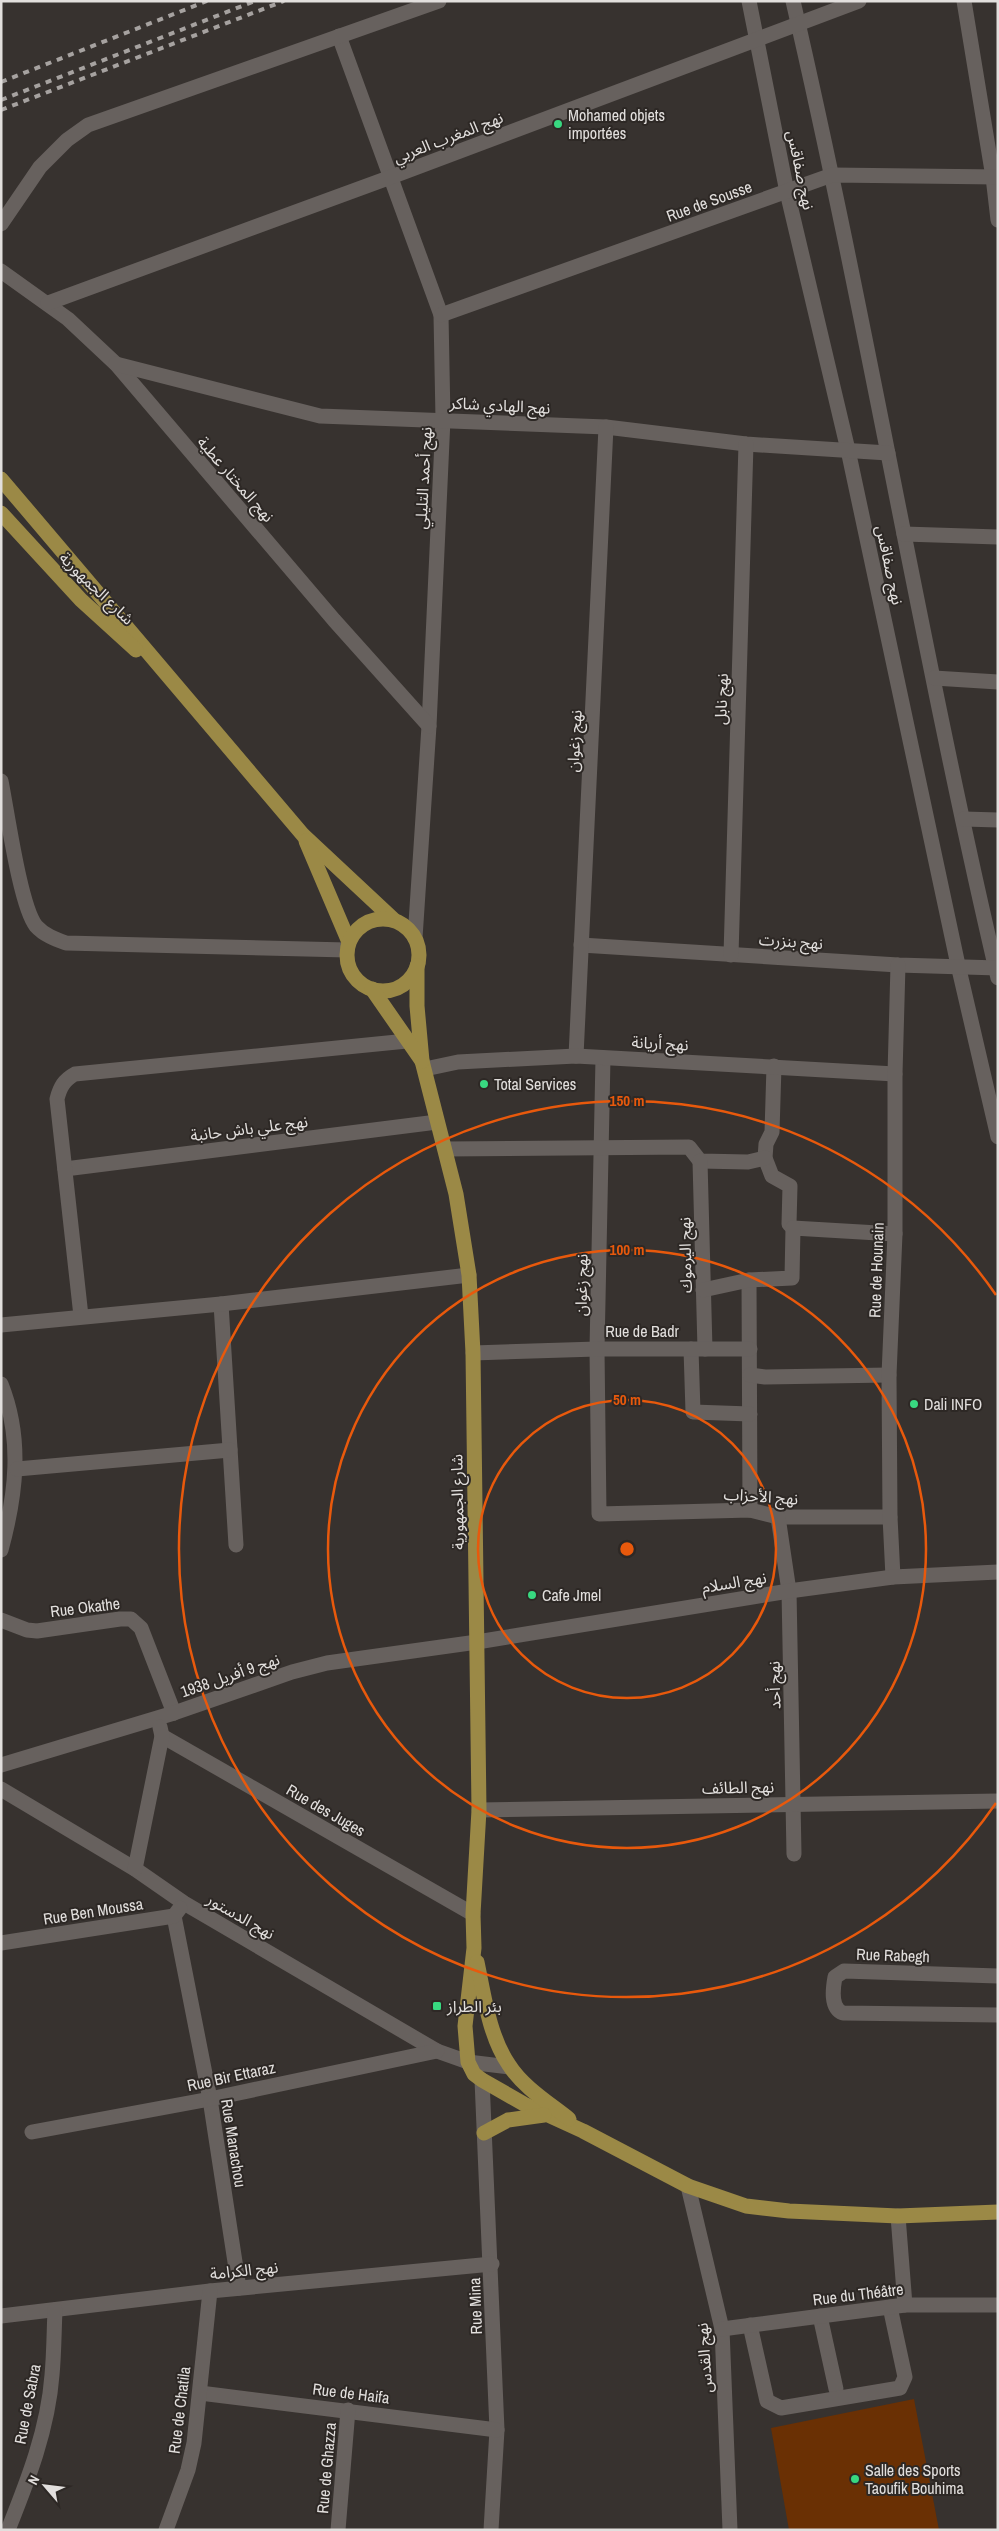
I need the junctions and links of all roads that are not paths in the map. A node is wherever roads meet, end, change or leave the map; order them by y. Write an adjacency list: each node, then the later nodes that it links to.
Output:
1 (439, 1): 7 (street)
2 (749, 1): 8 (street, نهج صفاقس)
3 (793, 1): 6 (street, نهج صفاقس)
4 (859, 1): 6 (street, نهج المغرب العربي)
5 (964, 1): 11 (street)
6 (798, 24): 8 (street, نهج المغرب العربي); 9 (street, نهج صفاقس)
7 (339, 36): 10 (street, نهج أحمد التليلي); 14 (street)
8 (757, 39): 10 (street, نهج المغرب العربي); 12 (street, نهج صفاقس)
9 (832, 174): 11 (street, Rue de Sousse); 12 (street, Rue de Sousse); 23 (street, نهج صفاقس)
10 (392, 177): 16 (street, نهج المغرب العربي); 17 (street, نهج أحمد التليلي)
11 (995, 177): 13 (street)
12 (787, 192): 17 (street, Rue de Sousse); 22 (street, نهج صفاقس)
13 (998, 220)
14 (1, 224)
15 (1, 271): 16 (street, نهج المختار عطية)
16 (48, 303): 18 (street, نهج المختار عطية)
17 (441, 315): 19 (street, نهج أحمد التليلي)
18 (116, 364): 19 (street, نهج الهادي شاكر); 31 (street, نهج المختار عطية)
19 (443, 420): 20 (street, نهج الهادي شاكر); 31 (street, نهج أحمد التليلي)
20 (606, 427): 21 (street, نهج الهادي شاكر); 38 (street, نهج زغوان)
21 (746, 444): 22 (street, نهج الهادي شاكر); 40 (street, نهج نابل)
22 (848, 450): 23 (street, نهج الهادي شاكر); 42 (street, نهج صفاقس)
23 (888, 453): 26 (street, نهج صفاقس)
24 (1, 479): 29 (main road)
25 (1, 513): 29 (main road, شارع الجمهورية)
26 (904, 534): 27 (street); 28 (street, نهج صفاقس)
27 (998, 537)
28 (934, 678): 30 (street); 33 (street, نهج صفاقس)
29 (174, 682): 35 (main road)
30 (998, 682)
31 (429, 726): 37 (street, نهج أحمد التليلي)
32 (1, 781): 39 (street)
33 (964, 819): 34 (street); 44 (street, نهج صفاقس)
34 (998, 820)
35 (303, 836): 36 (main road); 39 (main road)
36 (394, 920): 37 (main road); 39 (main road)
37 (415, 938): 43 (main road)
38 (581, 944): 40 (street, نهج بنزرت); 47 (street, نهج زغوان)
39 (348, 946): 45 (main road)
40 (731, 954): 41 (street, نهج بنزرت)
41 (898, 965): 42 (street, نهج بنزرت); 51 (street, Rue de Hounain)
42 (958, 965): 44 (street, نهج بنزرت); 53 (street, نهج صفاقس)
43 (417, 966): 45 (main road); 49 (main road)
44 (997, 971)
45 (372, 989): 46 (main road)
46 (407, 1041): 49 (main road); 58 (street)
47 (576, 1056): 48 (street, نهج أريانة); 49 (street, نهج أريانة)
48 (603, 1058): 50 (street, نهج أريانة); 55 (street, نهج زغوان)
49 (423, 1065): 52 (main road, شارع الجمهورية)
50 (774, 1066): 51 (street, نهج أريانة); 56 (street)
51 (895, 1074): 60 (street, Rue de Hounain)
52 (437, 1122): 54 (main road, شارع الجمهورية); 58 (street, نهج علي باش حانبة)
53 (998, 1137)
54 (445, 1148): 55 (street); 61 (main road, شارع الجمهورية)
55 (602, 1148): 57 (street); 67 (street, نهج زغوان)
56 (764, 1158): 57 (street); 59 (street)
57 (700, 1161): 63 (street, نهج اليرموك)
58 (65, 1169): 65 (street)
59 (793, 1228): 60 (street); 62 (street)
60 (895, 1234): 72 (street, Rue de Hounain)
61 (469, 1275): 64 (street); 70 (main road, شارع الجمهورية)
62 (749, 1280): 63 (street); 69 (street)
63 (703, 1290): 68 (street, نهج اليرموك)
64 (221, 1304): 65 (street); 75 (street)
65 (81, 1316): 66 (street)
66 (1, 1325)
67 (597, 1349): 68 (street, Rue de Badr); 70 (street, Rue de Badr); 78 (street, نهج زغوان)
68 (698, 1349): 69 (street, Rue de Badr); 74 (street, نهج اليرموك)
69 (750, 1349): 71 (street)
70 (473, 1352): 87 (main road, شارع الجمهورية)
71 (750, 1375): 72 (street); 74 (street)
72 (889, 1375): 80 (street, Rue de Hounain)
73 (1, 1384): 76 (street)
74 (750, 1414): 77 (street)
75 (230, 1450): 76 (street); 81 (street)
76 (17, 1469): 82 (street)
77 (750, 1510): 78 (street, نهج الأحزاب); 79 (street, نهج الأحزاب)
78 (599, 1514)
79 (778, 1517): 80 (street, نهج الأحزاب); 85 (street, نهج أحد)
80 (890, 1517): 84 (street, Rue de Hounain)
81 (236, 1545)
82 (1, 1550)
83 (998, 1572): 84 (street, نهج السلام)
84 (893, 1576): 85 (street, نهج السلام)
85 (789, 1591): 87 (street, نهج السلام); 94 (street, نهج أحد)
86 (1, 1620): 88 (street, Rue Okathe)
87 (477, 1642): 88 (street, نهج 9 أفريل 1938); 95 (main road, شارع الجمهورية)
88 (174, 1713): 89 (street, نهج 9 أفريل 1938)
89 (157, 1718): 90 (street); 91 (street, نهج 9 أفريل 1938)
90 (162, 1736): 97 (street); 99 (street, Rue des Juges)
91 (1, 1765)
92 (1, 1789): 97 (street, نهج الدستور)
93 (998, 1801): 94 (street, نهج الطائف)
94 (794, 1803): 95 (street, نهج الطائف); 96 (street, نهج أحد)
95 (479, 1810): 99 (main road, شارع الجمهورية)
96 (794, 1854)
97 (135, 1870): 98 (street, نهج الدستور)
98 (184, 1903): 100 (street); 105 (street, نهج الدستور)
99 (473, 1914): 102 (main road, شارع الجمهورية)
100 (174, 1916): 101 (street, Rue Ben Moussa); 109 (street, Rue Manachou)
101 (1, 1943)
102 (474, 1948): 106 (main road); 107 (main road)
103 (998, 1976): 104 (street, Rue Rabegh)
104 (998, 2015)
105 (437, 2050): 106 (street, نهج الدستور); 109 (street, Rue Bir Ettaraz)
106 (468, 2062): 107 (street, نهج الدستور); 108 (main road)
107 (510, 2067): 111 (main road)
108 (482, 2080): 110 (main road); 113 (street, Rue Mina)
109 (210, 2099): 112 (street, Rue Bir Ettaraz); 118 (street, Rue Manachou)
110 (546, 2115): 111 (main road); 113 (main road)
111 (584, 2131): 114 (main road)
112 (32, 2132)
113 (484, 2133): 117 (street, Rue Mina)
114 (688, 2186): 116 (main road); 126 (street, نهج القدس)
115 (998, 2212): 116 (main road)
116 (898, 2216): 121 (street)
117 (492, 2264): 118 (street, نهج الكرامة); 130 (street, Rue Mina)
118 (240, 2288): 119 (street, نهج الكرامة)
119 (210, 2291): 122 (street, نهج الكرامة); 128 (street, Rue de Chatila)
120 (998, 2305): 121 (street, Rue du Théâtre)
121 (898, 2306): 124 (street, Rue du Théâtre); 125 (street)
122 (55, 2310): 123 (street, نهج الكرامة); 131 (street, Rue de Sabra)
123 (1, 2316)
124 (820, 2316): 125 (street, Rue du Théâtre); 127 (street)
125 (750, 2326): 126 (street, Rue du Théâtre)
126 (722, 2329): 135 (street, نهج القدس)
127 (836, 2389)
128 (200, 2393): 129 (street, Rue de Haifa); 132 (street, Rue de Chatila)
129 (348, 2410): 130 (street, Rue de Haifa); 133 (street, Rue de Ghazza)
130 (497, 2430): 134 (street, Rue Mina)
131 (8, 2530)
132 (166, 2530)
133 (338, 2530)
134 (491, 2530)
135 (730, 2530)

